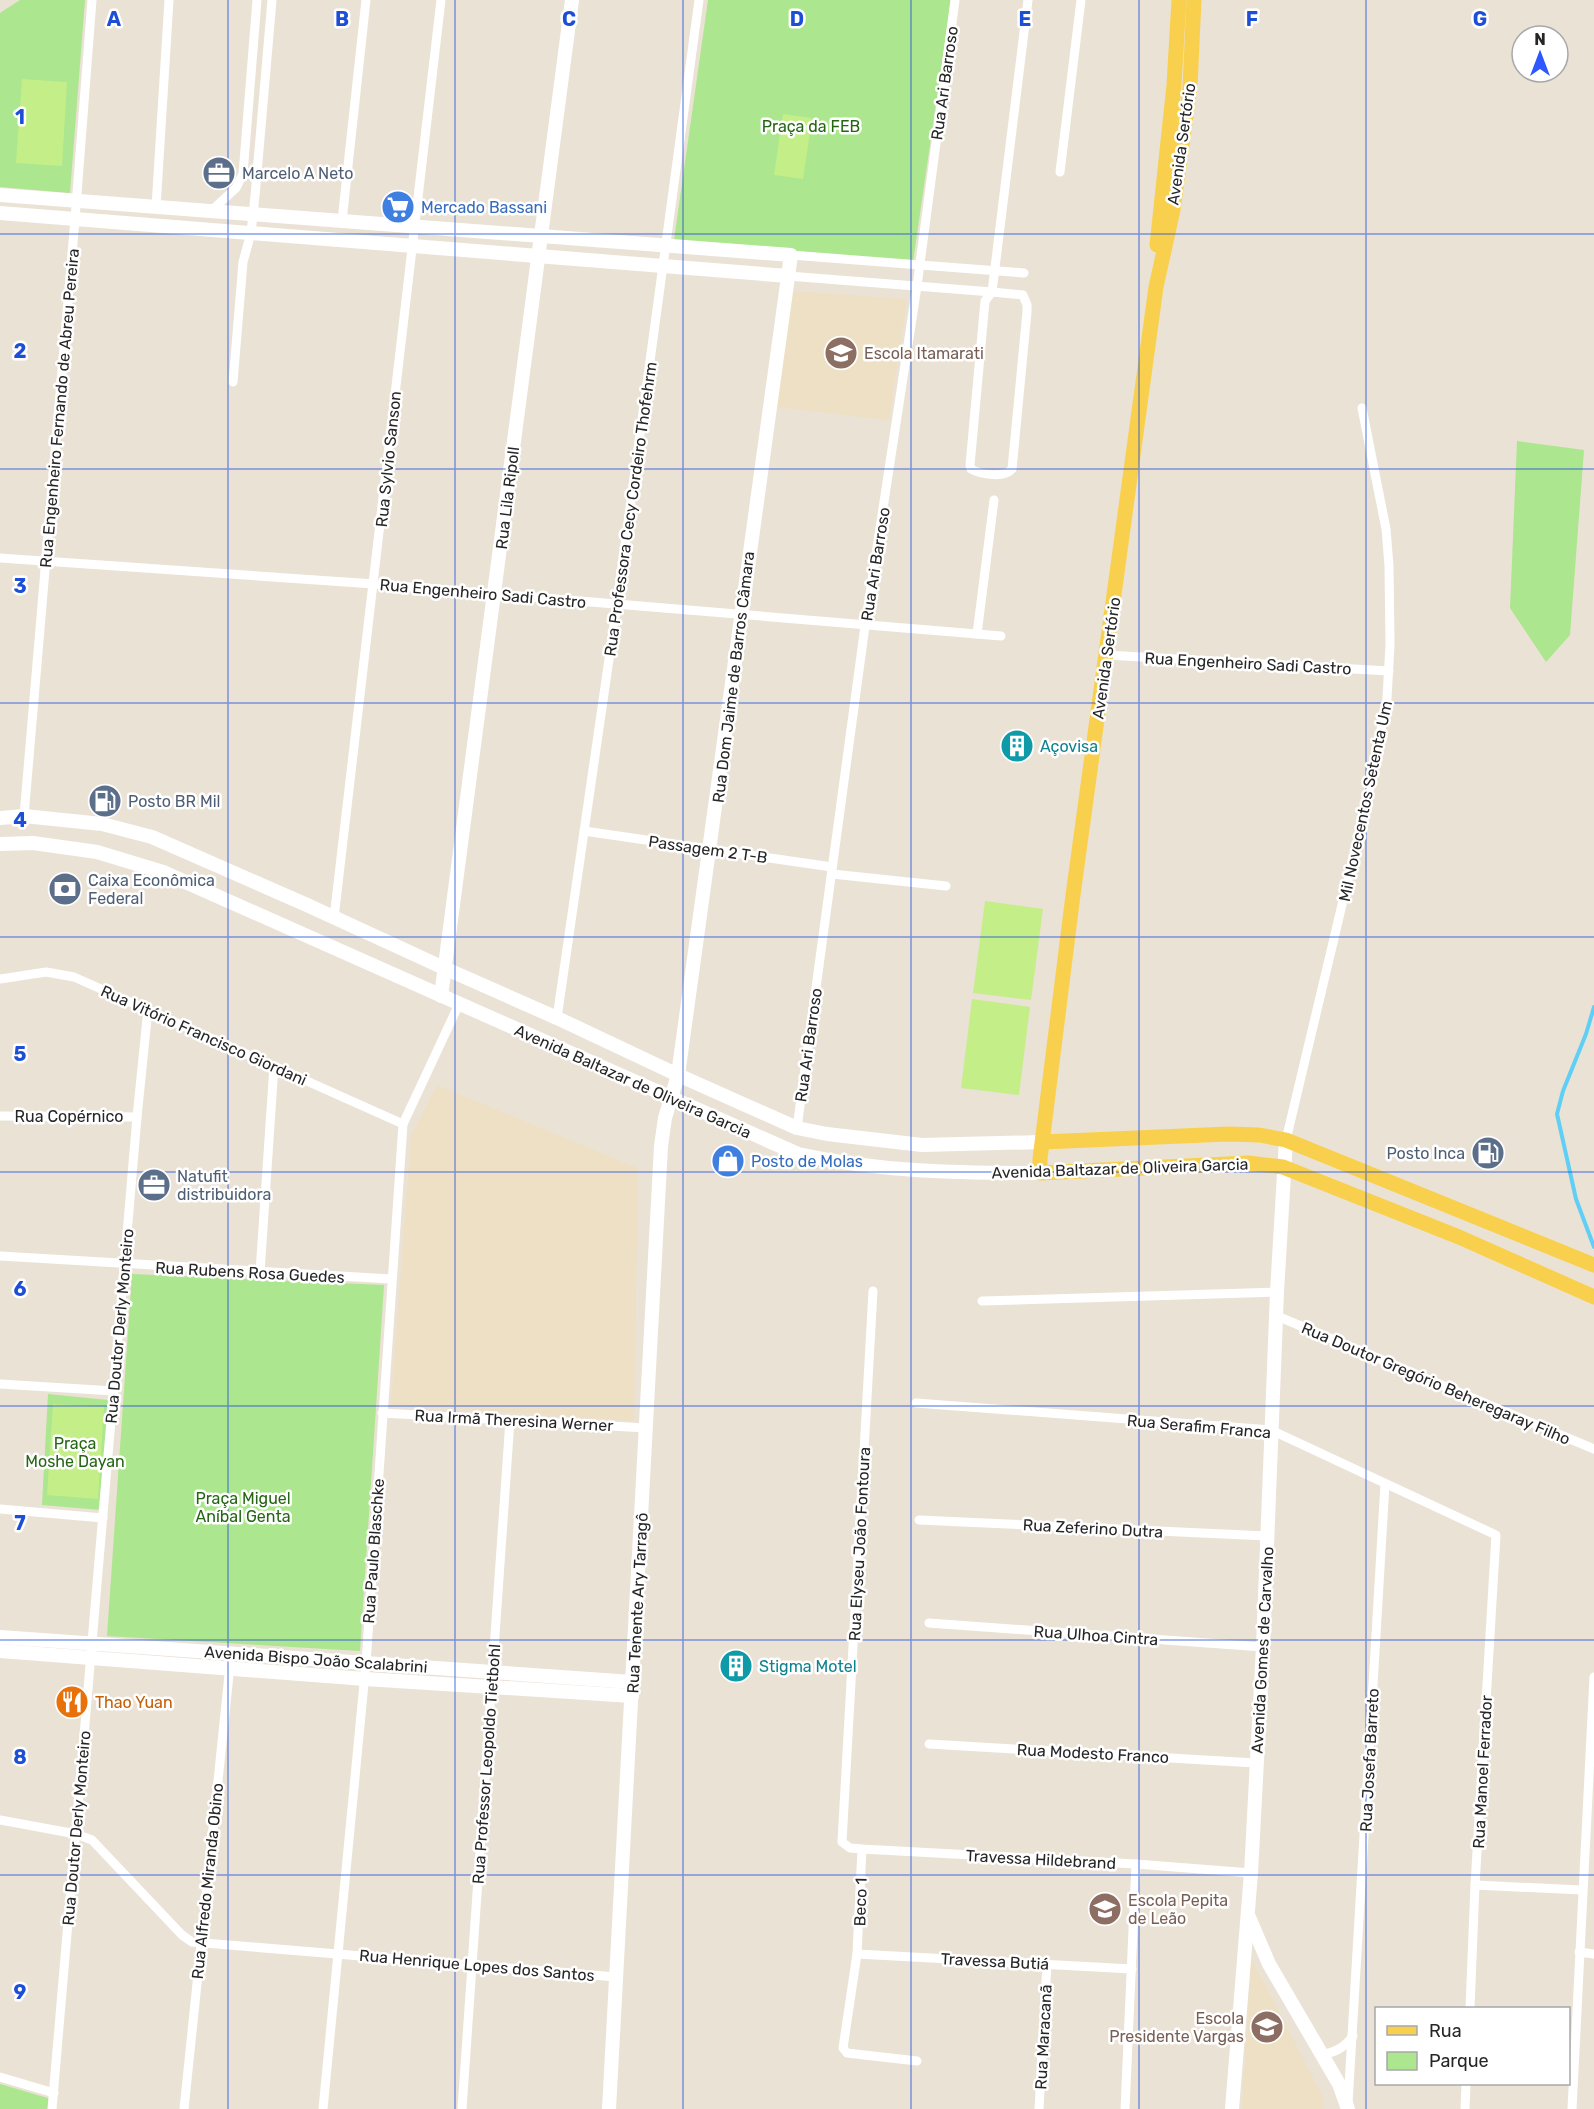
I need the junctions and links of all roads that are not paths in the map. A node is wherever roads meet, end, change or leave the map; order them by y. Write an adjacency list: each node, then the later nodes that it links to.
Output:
1 (92, 0): 16 (street, Rua Engenheiro Fernando de Abreu Pereira)
2 (169, 0): 17 (street)
3 (257, 0): 18 (street)
4 (272, 0): 20 (street)
5 (366, 0): 22 (street)
6 (441, 0): 23 (street, Rua Sylvio Sanson)
7 (572, 0): 25 (street, Rua Lila Ripoll)
8 (699, 0): 27 (street, Rua Professora Cecy Cordeiro Thofehrm)
9 (955, 0): 30 (street, Rua Ari Barroso)
10 (1028, 0): 32 (street)
11 (1081, 0): 14 (street)
12 (1179, 0): 36 (main road, Avenida Sertório)
13 (1194, 0): 36 (main road, Avenida Sertório)
14 (1060, 172)
15 (0, 195): 16 (street)
16 (76, 201): 17 (street); 21 (street, Rua Engenheiro Fernando de Abreu Pereira)
17 (156, 207): 18 (street)
18 (211, 211): 20 (street)
19 (0, 213): 21 (street)
20 (253, 214): 22 (street); 24 (street)
21 (75, 219): 24 (street); 42 (street, Rua Engenheiro Fernando de Abreu Pereira)
22 (342, 221): 23 (street)
23 (414, 226): 25 (street); 26 (street, Rua Sylvio Sanson)
24 (251, 233): 26 (street); 38 (street)
25 (541, 236): 27 (street); 29 (street, Rua Lila Ripoll)
26 (411, 246): 29 (street); 43 (street, Rua Sylvio Sanson)
27 (666, 246): 28 (street); 31 (street, Rua Professora Cecy Cordeiro Thofehrm)
28 (791, 255): 30 (street); 34 (street, Rua Dom Jaime de Barros Câmara)
29 (538, 256): 31 (street); 44 (street, Rua Lila Ripoll)
30 (919, 265): 32 (street); 35 (street, Rua Ari Barroso)
31 (663, 266): 34 (street); 45 (street, Rua Professora Cecy Cordeiro Thofehrm)
32 (994, 271): 33 (street); 37 (street)
33 (1024, 273)
34 (788, 276): 35 (street); 46 (street, Rua Dom Jaime de Barros Câmara)
35 (917, 286): 37 (street); 47 (street, Rua Ari Barroso)
36 (1156, 287): 50 (main road, Avenida Sertório)
37 (992, 291): 37 (street)
38 (233, 382)
39 (1362, 408): 51 (street, Mil Novecentos Setenta Um)
40 (994, 500): 48 (street)
41 (0, 558): 42 (street, Rua Engenheiro Sadi Castro)
42 (45, 561): 43 (street, Rua Engenheiro Sadi Castro); 52 (street, Rua Engenheiro Fernando de Abreu Pereira)
43 (374, 584): 44 (street, Rua Engenheiro Sadi Castro); 59 (street, Rua Sylvio Sanson)
44 (494, 593): 45 (street, Rua Engenheiro Sadi Castro); 60 (street, Rua Lila Ripoll)
45 (617, 603): 46 (street, Rua Engenheiro Sadi Castro); 54 (street, Rua Professora Cecy Cordeiro Thofehrm)
46 (741, 615): 47 (street, Rua Engenheiro Sadi Castro); 56 (street, Rua Dom Jaime de Barros Câmara)
47 (865, 626): 48 (street, Rua Engenheiro Sadi Castro); 57 (street, Rua Ari Barroso)
48 (977, 634): 49 (street, Rua Engenheiro Sadi Castro)
49 (1001, 636)
50 (1106, 655): 51 (street, Rua Engenheiro Sadi Castro); 74 (main road, Avenida Sertório)
51 (1389, 671): 73 (street, Mil Novecentos Setenta Um)
52 (24, 816): 53 (street, Avenida Baltazar de Oliveira Garcia); 59 (street, Avenida Baltazar de Oliveira Garcia)
53 (0, 818)
54 (584, 831): 56 (street, Passagem 2 T-B); 65 (street, Rua Professora Cecy Cordeiro Thofehrm)
55 (0, 844): 62 (street, Avenida Baltazar de Oliveira Garcia)
56 (711, 849): 57 (street, Passagem 2 T-B); 67 (street, Rua Dom Jaime de Barros Câmara)
57 (832, 871): 58 (street, Passagem 2 T-B); 72 (street, Rua Ari Barroso)
58 (946, 886)
59 (334, 918): 60 (street, Avenida Baltazar de Oliveira Garcia)
60 (444, 968): 62 (street, Rua Lila Ripoll); 65 (street, Avenida Baltazar de Oliveira Garcia)
61 (0, 979): 64 (street, Rua Vitório Francisco Giordani)
62 (441, 996): 63 (street, Avenida Baltazar de Oliveira Garcia)
63 (459, 1004): 68 (street, Avenida Baltazar de Oliveira Garcia); 71 (street, Rua Paulo Blaschke)
64 (148, 1009): 66 (street, Rua Vitório Francisco Giordani); 70 (street, Rua Doutor Derly Monteiro)
65 (557, 1018): 67 (street, Avenida Baltazar de Oliveira Garcia)
66 (274, 1066): 71 (street, Rua Vitório Francisco Giordani); 80 (street)
67 (678, 1075): 68 (street, Rua Dom Jaime de Barros Câmara); 72 (street, Avenida Baltazar de Oliveira Garcia)
68 (670, 1098): 76 (street, Avenida Baltazar de Oliveira Garcia); 92 (street, Rua Tenente Ary Tarragô)
69 (0, 1116): 70 (street, Rua Copérnico)
70 (137, 1117): 79 (street, Rua Doutor Derly Monteiro)
71 (403, 1124): 81 (street, Rua Paulo Blaschke)
72 (797, 1128): 74 (street, Avenida Baltazar de Oliveira Garcia)
73 (1286, 1140): 74 (main road, Avenida Baltazar de Oliveira Garcia); 75 (street, Avenida Gomes de Carvalho); 78 (main road, Avenida Baltazar de Oliveira Garcia)
74 (1042, 1142): 76 (main road, Avenida Sertório)
75 (1284, 1167): 76 (main road, Avenida Baltazar de Oliveira Garcia); 83 (street, Avenida Gomes de Carvalho); 84 (main road, Avenida Baltazar de Oliveira Garcia)
76 (1040, 1173)
77 (0, 1256): 79 (street, Rua Rubens Rosa Guedes)
78 (1594, 1264)
79 (125, 1265): 80 (street, Rua Rubens Rosa Guedes); 88 (street, Rua Doutor Derly Monteiro)
80 (260, 1272): 81 (street, Rua Rubens Rosa Guedes)
81 (391, 1279): 90 (street, Rua Paulo Blaschke)
82 (873, 1291): 118 (street, Rua Elyseu João Fontoura)
83 (1277, 1292): 85 (street); 86 (street, Avenida Gomes de Carvalho)
84 (1594, 1297)
85 (982, 1301)
86 (1277, 1316): 93 (street, Avenida Gomes de Carvalho); 94 (street, Rua Doutor Gregório Beheregaray Filho)
87 (0, 1384): 88 (street)
88 (114, 1391): 97 (street, Rua Doutor Derly Monteiro)
89 (916, 1403): 93 (street, Rua Serafim Franca)
90 (382, 1413): 91 (street, Rua Irmã Theresina Werner); 107 (street, Rua Paulo Blaschke)
91 (510, 1420): 92 (street, Rua Irmã Theresina Werner); 109 (street, Rua Professor Leopoldo Tietbohl)
92 (646, 1428): 113 (street, Rua Tenente Ary Tarragô)
93 (1271, 1430): 95 (street, Rua Serafim Franca); 100 (street, Avenida Gomes de Carvalho)
94 (1594, 1449)
95 (1385, 1484): 99 (street, Rua Serafim Franca); 134 (street, Rua Josefa Barreto)
96 (0, 1509): 97 (street)
97 (103, 1518): 105 (street, Rua Doutor Derly Monteiro)
98 (919, 1520): 100 (street, Rua Zeferino Dutra)
99 (1496, 1535): 121 (street, Rua Manoel Ferrador)
100 (1267, 1536): 103 (street, Avenida Gomes de Carvalho)
101 (929, 1623): 103 (street, Rua Ulhoa Cintra)
102 (0, 1637): 105 (street, Avenida Bispo João Scalabrini)
103 (1263, 1647): 115 (street, Avenida Gomes de Carvalho)
104 (0, 1651): 105 (street, Avenida Bispo João Scalabrini)
105 (92, 1651): 106 (street, Avenida Bispo João Scalabrini); 108 (street, Avenida Bispo João Scalabrini); 117 (street, Rua Doutor Derly Monteiro)
106 (231, 1653): 107 (street, Avenida Bispo João Scalabrini); 108 (street, Rua Alfredo Miranda Obino)
107 (366, 1663): 109 (street, Avenida Bispo João Scalabrini); 111 (street, Rua Paulo Blaschke)
108 (230, 1668): 111 (street, Avenida Bispo João Scalabrini); 124 (street, Rua Alfredo Miranda Obino)
109 (493, 1671): 112 (street, Rua Professor Leopoldo Tietbohl); 113 (street, Avenida Bispo João Scalabrini)
110 (1594, 1677): 122 (street)
111 (365, 1678): 112 (street, Avenida Bispo João Scalabrini); 126 (street, Rua Paulo Blaschke)
112 (492, 1686): 113 (street, Avenida Bispo João Scalabrini); 129 (street, Rua Professor Leopoldo Tietbohl)
113 (632, 1689): 132 (street, Rua Tenente Ary Tarragô)
114 (929, 1744): 115 (street, Rua Modesto Franco)
115 (1256, 1763): 120 (street, Avenida Gomes de Carvalho)
116 (0, 1820): 117 (street)
117 (76, 1834): 124 (street); 139 (street, Rua Doutor Derly Monteiro)
118 (862, 1849): 119 (street, Travessa Hildebrand); 127 (street, Beco 1)
119 (1136, 1864): 120 (street, Travessa Hildebrand); 131 (street)
120 (1251, 1873): 123 (street, Avenida Gomes de Carvalho)
121 (1475, 1885): 122 (street); 133 (street, Rua Manoel Ferrador)
122 (1582, 1890): 125 (street)
123 (1248, 1913): 135 (street, Avenida Gomes de Carvalho); 147 (street)
124 (201, 1944): 126 (street, Rua Henrique Lopes dos Santos); 141 (street, Rua Alfredo Miranda Obino)
125 (1579, 1952): 128 (street); 150 (street)
126 (338, 1954): 129 (street, Rua Henrique Lopes dos Santos); 142 (street, Rua Paulo Blaschke)
127 (857, 1954): 130 (street, Travessa Butiá); 136 (street, Beco 1)
128 (1594, 1954)
129 (472, 1964): 132 (street, Rua Henrique Lopes dos Santos); 143 (street, Rua Professor Leopoldo Tietbohl)
130 (1047, 1964): 131 (street, Travessa Butiá); 145 (street, Rua Maracanã)
131 (1132, 1969): 146 (street)
132 (616, 1977): 144 (street, Rua Tenente Ary Tarragô)
133 (1470, 2007)
134 (1353, 2036): 135 (street); 148 (street, Rua Josefa Barreto)
135 (1322, 2054): 148 (street, Avenida Gomes de Carvalho)
136 (916, 2061)
137 (0, 2077): 139 (street)
138 (1466, 2085): 149 (street)
139 (54, 2093): 140 (street, Rua Doutor Derly Monteiro)
140 (52, 2109)
141 (184, 2109)
142 (323, 2109)
143 (462, 2109)
144 (609, 2109)
145 (1038, 2109)
146 (1125, 2109)
147 (1232, 2109)
148 (1348, 2109)
149 (1465, 2109)
150 (1572, 2109)

